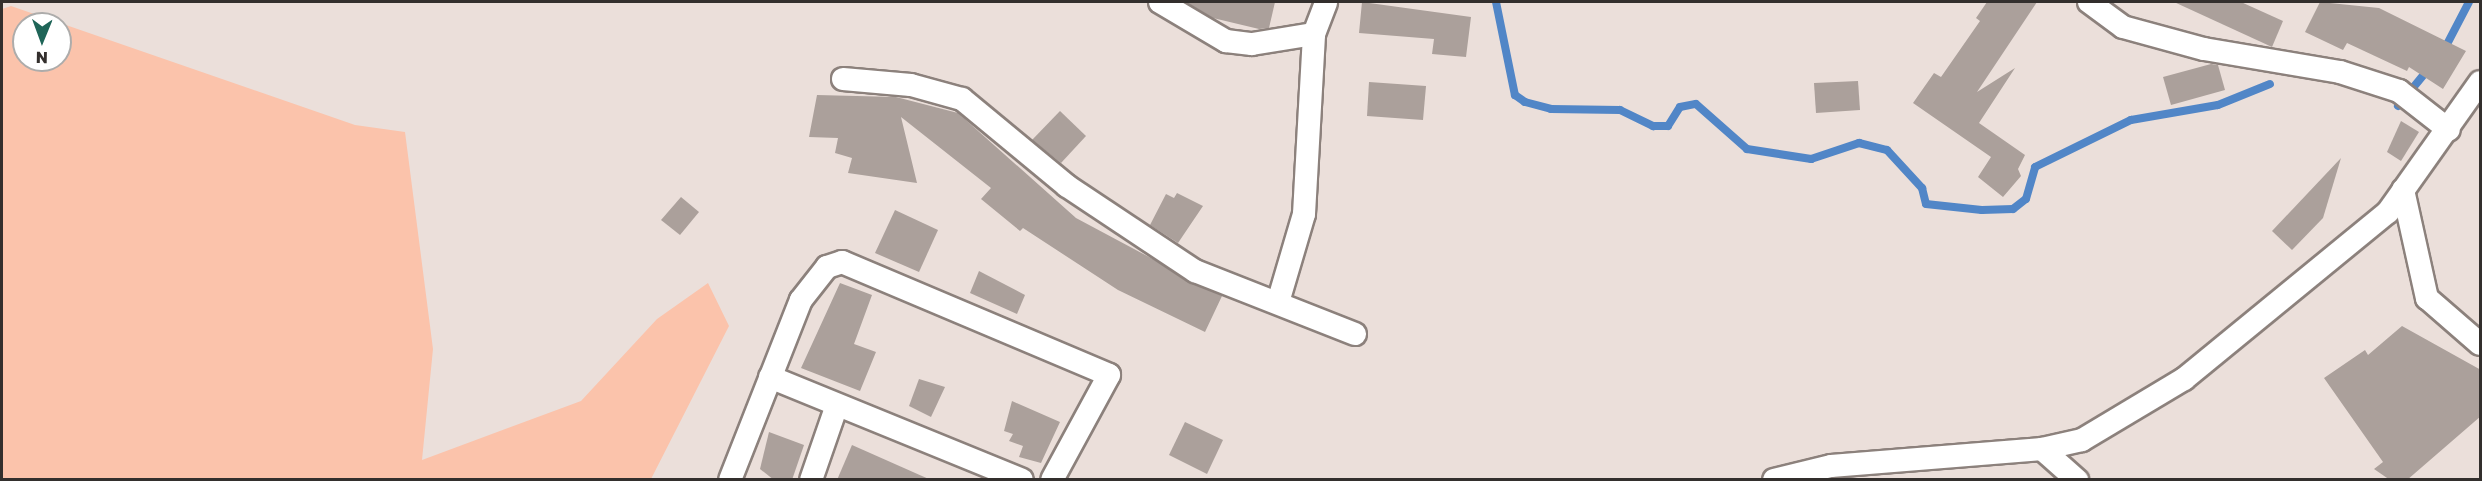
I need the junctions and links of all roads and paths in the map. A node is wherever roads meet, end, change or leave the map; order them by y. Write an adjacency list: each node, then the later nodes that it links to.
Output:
1 (1160, 2): 4 (street)
2 (1326, 2): 4 (street)
3 (2089, 2): 7 (street)
4 (1314, 34): 9 (street)
5 (843, 79): 9 (street)
6 (2481, 82): 7 (street)
7 (2449, 130): 8 (street)
8 (2403, 189): 11 (street); 14 (street)
9 (1279, 299): 10 (street)
10 (1355, 334)
11 (2481, 344)
12 (770, 377): 13 (street); 15 (street); 18 (street)
13 (837, 405): 16 (street); 17 (street)
14 (2042, 449): 19 (street); 20 (street)
15 (730, 480)
16 (811, 480)
17 (1022, 480)
18 (1052, 480)
19 (1774, 480)
20 (2077, 480)

